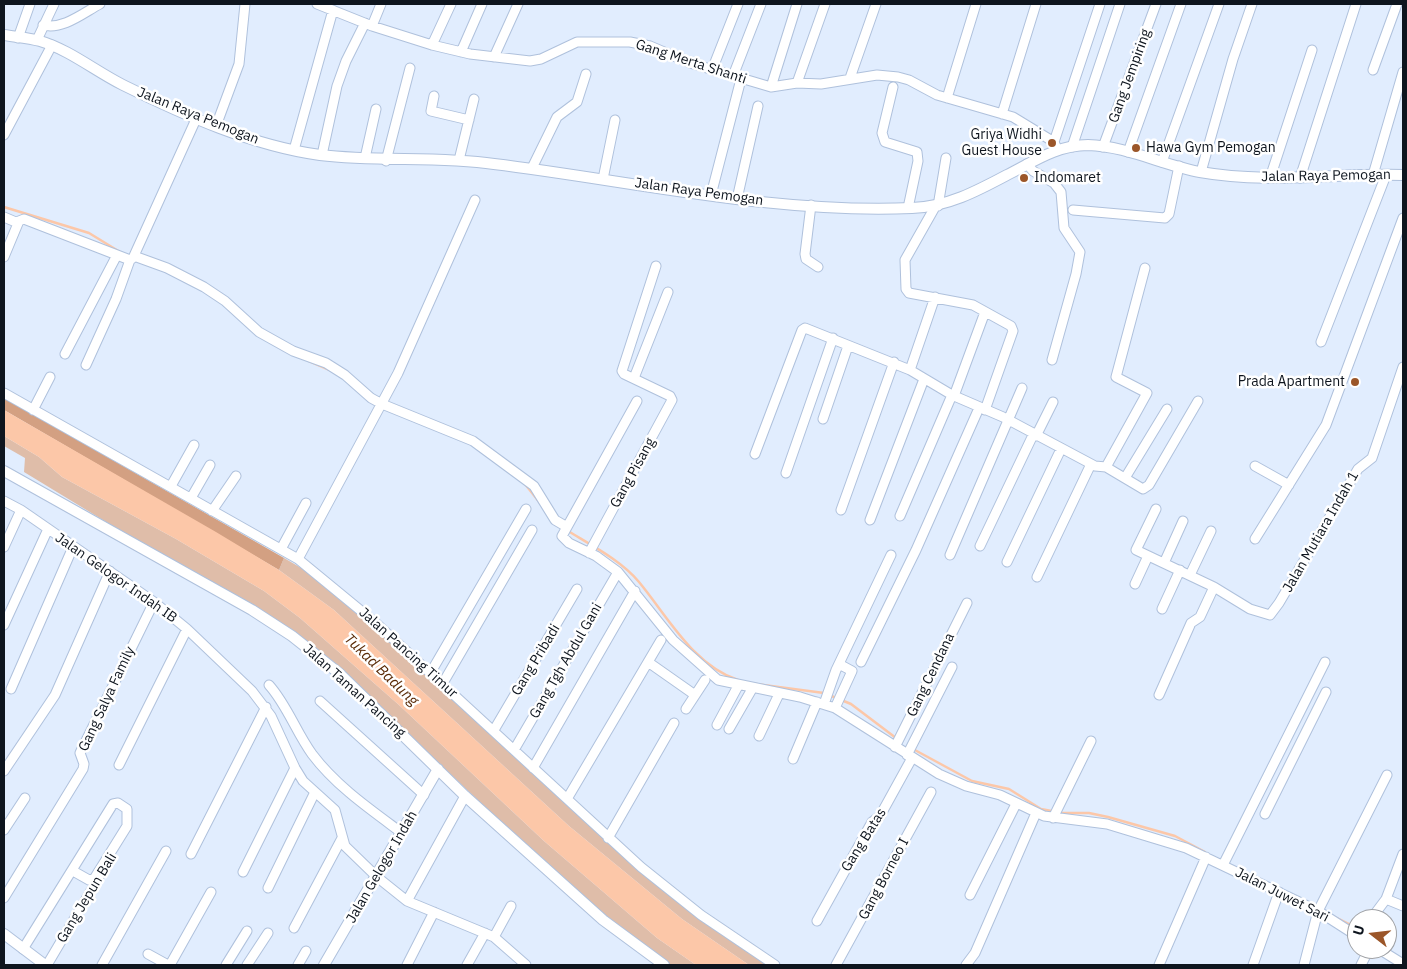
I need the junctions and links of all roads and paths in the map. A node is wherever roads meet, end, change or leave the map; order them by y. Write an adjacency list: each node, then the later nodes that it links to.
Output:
1 (30, 4): 29 (street)
2 (54, 4): 27 (street)
3 (100, 4): 27 (street)
4 (245, 4): 54 (street)
5 (317, 4): 25 (street, Gang Merta Shanti)
6 (380, 4): 26 (street)
7 (451, 4): 31 (street)
8 (482, 4): 33 (street)
9 (518, 4): 34 (street)
10 (738, 4): 36 (street)
11 (760, 4): 41 (street)
12 (797, 4): 43 (street)
13 (825, 4): 42 (street)
14 (876, 4): 40 (street)
15 (976, 4): 46 (street)
16 (1036, 4): 50 (street)
17 (1100, 4): 56 (street)
18 (1120, 4): 57 (street)
19 (1156, 4): 58 (street, Gang Jempiring)
20 (1181, 4): 60 (street)
21 (1219, 4): 66 (street)
22 (1252, 4): 70 (street)
23 (1356, 4): 75 (street)
24 (1397, 4): 37 (street)
25 (332, 14): 26 (street, Gang Merta Shanti); 59 (street)
26 (366, 27): 31 (street, Gang Merta Shanti); 61 (street)
27 (40, 32): 29 (street, Jalan Raya Pemogan); 30 (street, Jalan Raya Pemogan)
28 (4, 35): 29 (street, Jalan Raya Pemogan)
29 (18, 38)
30 (52, 45): 51 (street, Jalan Raya Pemogan); 55 (street)
31 (432, 46): 33 (street, Gang Merta Shanti)
32 (1312, 50): 74 (street)
33 (461, 52): 34 (street, Gang Merta Shanti)
34 (494, 57): 36 (street, Gang Merta Shanti)
35 (410, 68): 64 (street)
36 (712, 70): 41 (street, Gang Merta Shanti)
37 (1373, 70)
38 (1403, 72): 71 (street)
39 (586, 74): 69 (street)
40 (850, 78): 42 (street, Gang Merta Shanti); 46 (street, Gang Merta Shanti)
41 (738, 81): 43 (street, Gang Merta Shanti); 77 (street)
42 (798, 83): 43 (street, Gang Merta Shanti)
43 (771, 87)
44 (893, 87): 82 (street)
45 (434, 96): 52 (street)
46 (947, 98): 50 (street, Gang Merta Shanti)
47 (474, 99): 52 (street)
48 (758, 106): 78 (street)
49 (376, 109): 62 (street)
50 (1002, 114): 56 (street, Gang Merta Shanti)
51 (196, 116): 54 (street, Jalan Raya Pemogan); 89 (street)
52 (468, 120): 65 (street)
53 (616, 120): 76 (street)
54 (216, 126): 59 (street, Jalan Raya Pemogan)
55 (4, 135)
56 (1056, 146): 57 (street, Jalan Raya Pemogan); 67 (street, Jalan Raya Pemogan)
57 (1072, 147): 58 (street, Jalan Raya Pemogan)
58 (1103, 147): 60 (street, Jalan Raya Pemogan)
59 (294, 150): 61 (street, Jalan Raya Pemogan)
60 (1128, 152): 66 (street, Jalan Raya Pemogan)
61 (322, 155): 62 (street, Jalan Raya Pemogan)
62 (365, 158): 64 (street, Jalan Raya Pemogan)
63 (946, 158): 81 (street)
64 (386, 160): 65 (street, Jalan Raya Pemogan)
65 (459, 160): 69 (street, Jalan Raya Pemogan)
66 (1162, 162): 68 (street, Jalan Raya Pemogan)
67 (1027, 164): 81 (street, Jalan Raya Pemogan); 100 (street)
68 (1180, 166): 70 (street, Jalan Raya Pemogan); 83 (street)
69 (532, 168): 76 (street, Jalan Raya Pemogan)
70 (1201, 172): 74 (street, Jalan Raya Pemogan)
71 (1373, 175): 72 (street, Jalan Raya Pemogan); 75 (street, Jalan Raya Pemogan)
72 (1386, 175): 73 (street, Jalan Raya Pemogan); 97 (street)
73 (1403, 175)
74 (1270, 178): 75 (street, Jalan Raya Pemogan)
75 (1300, 178)
76 (603, 179): 77 (street, Jalan Raya Pemogan)
77 (711, 195): 78 (street, Jalan Raya Pemogan)
78 (737, 199): 80 (street, Jalan Raya Pemogan)
79 (476, 200): 114 (street)
80 (811, 205): 82 (street, Jalan Raya Pemogan); 91 (street)
81 (936, 207): 82 (street, Jalan Raya Pemogan); 94 (street)
82 (908, 208)
83 (1073, 210)
84 (4, 217): 86 (street, Jalan Juwet Sari)
85 (1403, 218): 132 (street)
86 (18, 223): 87 (street, Jalan Juwet Sari); 88 (street)
87 (117, 255): 89 (street, Jalan Juwet Sari); 99 (street)
88 (4, 257)
89 (132, 258): 102 (street); 114 (street, Jalan Juwet Sari)
90 (656, 266): 106 (street)
91 (818, 267)
92 (1145, 268): 127 (street)
93 (668, 292): 106 (street)
94 (935, 297): 95 (street); 104 (street)
95 (985, 312): 110 (street); 115 (street)
96 (833, 338): 98 (street); 123 (street); 129 (street)
97 (1321, 342)
98 (848, 346): 101 (street); 118 (street)
99 (65, 354)
100 (1052, 360)
101 (894, 362): 104 (street); 139 (street)
102 (86, 365)
103 (1403, 367): 167 (street, Jalan Mutiara Indah 1)
104 (910, 370): 107 (street)
105 (50, 377): 117 (street)
106 (634, 378): 154 (street, Gang Pisang)
107 (924, 379): 110 (street); 143 (street)
108 (1022, 388): 119 (street)
109 (4, 393): 117 (street, Jalan Pancing Timur)
110 (953, 396): 115 (street); 142 (street)
111 (637, 401): 147 (street)
112 (1198, 401): 131 (street)
113 (1053, 402): 120 (street)
114 (380, 406): 147 (street, Jalan Juwet Sari); 158 (street)
115 (982, 409): 119 (street); 177 (street)
116 (1167, 409): 131 (street)
117 (33, 410): 133 (street, Jalan Pancing Timur)
118 (823, 419)
119 (1008, 420): 120 (street); 156 (street)
120 (1034, 435): 122 (street); 150 (street)
121 (194, 445): 133 (street)
122 (1061, 449): 124 (street); 159 (street)
123 (755, 454)
124 (1091, 464): 127 (street); 165 (street)
125 (210, 465): 134 (street)
126 (1255, 466): 132 (street)
127 (1106, 467): 131 (street)
128 (4, 471): 210 (street, Jalan Taman Pancing)
129 (786, 473)
130 (236, 476): 141 (street)
131 (1126, 478)
132 (1289, 485): 149 (street)
133 (172, 486): 134 (street, Jalan Pancing Timur)
134 (191, 498): 141 (street, Jalan Pancing Timur)
135 (4, 501): 138 (street, Jalan Gelogor Indah IB)
136 (306, 503): 153 (street)
137 (526, 509): 181 (street)
138 (22, 510): 145 (street, Jalan Gelogor Indah IB); 151 (street)
139 (840, 510)
140 (1156, 510): 157 (street)
141 (212, 511): 153 (street, Jalan Pancing Timur)
142 (900, 516)
143 (870, 520)
144 (1184, 521): 160 (street)
145 (48, 529): 152 (street, Jalan Gelogor Indah IB); 173 (street)
146 (532, 530): 183 (street)
147 (565, 530): 154 (street, Jalan Juwet Sari)
148 (1211, 532): 164 (street)
149 (1255, 539)
150 (980, 546)
151 (4, 547)
152 (72, 547): 161 (street, Jalan Gelogor Indah IB); 186 (street)
153 (282, 549): 158 (street, Jalan Pancing Timur)
154 (591, 549): 163 (street, Jalan Juwet Sari)
155 (891, 555): 179 (street)
156 (950, 555)
157 (1148, 556): 160 (street); 166 (street)
158 (298, 559): 181 (street, Jalan Pancing Timur)
159 (1007, 562)
160 (1164, 563): 162 (street)
161 (110, 570): 170 (street, Jalan Gelogor Indah IB); 211 (street)
162 (1180, 570): 164 (street); 172 (street)
163 (618, 572): 169 (street, Jalan Juwet Sari); 204 (street, Gang Tgh Abdul Gani)
164 (1190, 575): 167 (street)
165 (1037, 577)
166 (1135, 584)
167 (1214, 587): 191 (street)
168 (577, 590): 200 (street, Gang Pribadi)
169 (635, 591): 185 (street, Jalan Juwet Sari); 209 (street)
170 (154, 602): 174 (street, Jalan Gelogor Indah IB); 242 (street, Gang Salya Family)
171 (967, 603): 203 (street, Gang Cendana)
172 (1162, 609)
173 (4, 625)
174 (187, 629): 195 (street, Jalan Gelogor Indah IB); 207 (street)
175 (661, 640): 176 (street)
176 (648, 662): 190 (street); 220 (street)
177 (861, 662)
178 (1325, 662): 213 (street)
179 (839, 664): 192 (street); 194 (street)
180 (952, 667): 205 (street, Gang Batas)
181 (431, 672): 183 (street, Jalan Pancing Timur)
182 (705, 680): 190 (street)
183 (443, 683): 200 (street, Jalan Pancing Timur)
184 (269, 685): 227 (street)
185 (738, 686): 187 (street, Jalan Juwet Sari); 198 (street)
186 (11, 689)
187 (752, 689): 189 (street, Jalan Juwet Sari); 199 (street)
188 (1326, 692): 214 (street)
189 (779, 694): 192 (street, Jalan Juwet Sari); 201 (street)
190 (695, 695): 196 (street)
191 (1158, 695)
192 (823, 700): 194 (street, Jalan Juwet Sari); 206 (street)
193 (320, 701): 217 (street)
194 (838, 703): 203 (street, Jalan Juwet Sari)
195 (266, 708): 208 (street, Jalan Gelogor Indah IB); 231 (street)
196 (686, 710)
197 (674, 723): 229 (street)
198 (716, 725)
199 (729, 729)
200 (494, 730): 204 (street, Jalan Pancing Timur)
201 (759, 736)
202 (1091, 741): 224 (street)
203 (898, 742): 205 (street, Jalan Juwet Sari)
204 (514, 750): 209 (street, Jalan Pancing Timur)
205 (910, 753): 221 (street, Jalan Juwet Sari); 250 (street, Gang Batas)
206 (793, 758)
207 (119, 765)
208 (295, 768): 215 (street, Jalan Gelogor Indah IB); 236 (street)
209 (532, 768): 220 (street, Jalan Pancing Timur)
210 (438, 769): 217 (street, Jalan Gelogor Indah); 218 (street, Jalan Taman Pancing)
211 (4, 771)
212 (1387, 775): 247 (street)
213 (1263, 784): 214 (street); 234 (street)
214 (1276, 791): 223 (street)
215 (315, 792): 228 (street, Jalan Gelogor Indah IB); 238 (street)
216 (931, 792): 273 (street, Gang Borneo I)
217 (424, 795): 227 (street, Jalan Gelogor Indah)
218 (465, 796): 244 (street); 271 (street, Jalan Taman Pancing)
219 (24, 798): 225 (street)
220 (567, 800): 229 (street, Jalan Pancing Timur)
221 (1016, 804): 222 (street, Jalan Juwet Sari); 241 (street)
222 (1036, 813): 224 (street, Jalan Juwet Sari); 274 (street)
223 (1265, 814)
224 (1054, 815): 233 (street, Jalan Juwet Sari)
225 (4, 830)
226 (128, 831): 261 (street, Gang Jepun Bali)
227 (402, 834): 237 (street, Jalan Gelogor Indah)
228 (342, 838): 237 (street, Jalan Gelogor Indah IB); 251 (street)
229 (608, 838): 272 (street, Jalan Pancing Timur)
230 (166, 851): 262 (street)
231 (191, 854)
232 (1403, 854): 243 (street)
233 (1206, 857): 234 (street, Jalan Juwet Sari); 275 (street)
234 (1224, 863): 240 (street, Jalan Juwet Sari)
235 (73, 870): 235 (street); 258 (street)
236 (243, 872)
237 (377, 877): 244 (street, Jalan Gelogor Indah IB); 267 (street, Jalan Gelogor Indah)
238 (268, 888)
239 (211, 892): 263 (street)
240 (1279, 892): 247 (street, Jalan Juwet Sari); 276 (street)
241 (970, 895)
242 (4, 898)
243 (1386, 899): 246 (street); 248 (street)
244 (407, 900): 249 (street, Jalan Gelogor Indah IB)
245 (511, 906): 257 (street)
246 (1403, 906)
247 (1319, 909): 252 (street, Jalan Juwet Sari); 277 (street)
248 (1378, 909)
249 (434, 912): 255 (street, Jalan Gelogor Indah IB); 268 (street)
250 (816, 921)
251 (294, 928)
252 (1347, 928)
253 (247, 931): 264 (street)
254 (268, 933): 265 (street)
255 (484, 933): 257 (street, Jalan Gelogor Indah IB); 269 (street)
256 (4, 934): 258 (street)
257 (494, 938): 270 (street, Jalan Gelogor Indah IB)
258 (23, 949): 261 (street)
259 (306, 950): 266 (street)
260 (148, 954): 263 (street)
261 (46, 965)
262 (102, 965)
263 (169, 965)
264 (226, 965)
265 (247, 965)
266 (298, 965)
267 (324, 965)
268 (407, 965)
269 (467, 965)
270 (526, 965)
271 (664, 965)
272 (775, 965)
273 (836, 965)
274 (966, 965)
275 (1159, 965)
276 (1253, 965)
277 (1304, 965)

